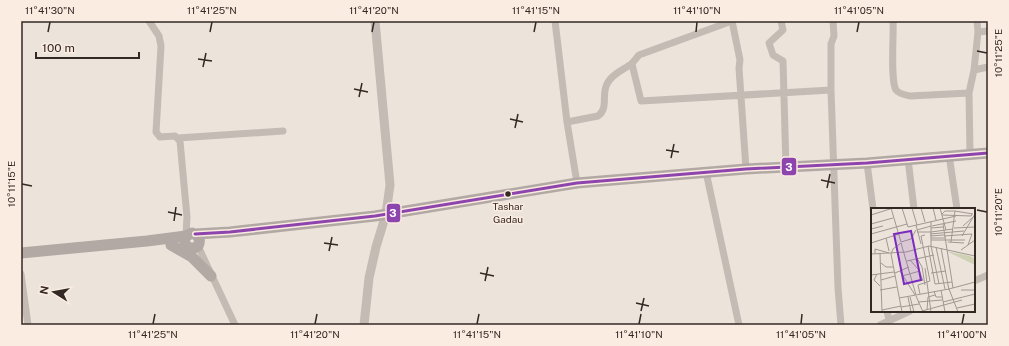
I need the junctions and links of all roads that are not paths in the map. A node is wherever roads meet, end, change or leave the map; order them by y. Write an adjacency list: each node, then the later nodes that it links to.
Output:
1 (149, 21): 20 (street)
2 (375, 21): 34 (street)
3 (555, 21): 18 (street)
4 (732, 21): 11 (street); 17 (street)
5 (781, 21): 15 (street)
6 (833, 21): 14 (street)
7 (893, 21): 16 (street)
8 (977, 21): 10 (street)
9 (988, 31): 10 (street)
10 (978, 32): 13 (street)
11 (632, 64): 17 (street); 18 (street)
12 (988, 67): 13 (street)
13 (974, 70): 16 (street)
14 (831, 90): 15 (street); 26 (street)
15 (784, 92): 17 (street); 27 (street)
16 (969, 93): 22 (street)
17 (742, 95): 28 (street)
18 (567, 122): 30 (street)
19 (283, 131): 20 (street)
20 (178, 138): 36 (street)
21 (988, 152): 22 (main road)
22 (970, 154): 23 (main road)
23 (949, 155): 24 (main road); 33 (street)
24 (908, 159): 25 (main road); 32 (street)
25 (867, 163): 26 (main road); 31 (street)
26 (834, 165): 27 (main road); 52 (street)
27 (786, 168): 28 (main road)
28 (746, 169): 29 (main road)
29 (706, 172): 30 (main road); 51 (street)
30 (577, 183): 34 (main road)
31 (873, 208)
32 (914, 208)
33 (957, 208)
34 (386, 214): 35 (main road); 50 (street)
35 (230, 232): 36 (main road); 39 (main road)
36 (189, 237): 37 (main road); 38 (main road); 39 (main road)
37 (148, 241): 38 (main road); 40 (main road)
38 (171, 245): 43 (main road)
39 (198, 246): 43 (street)
40 (21, 253)
41 (21, 274): 48 (street)
42 (988, 275): 44 (street)
43 (211, 276): 49 (street)
44 (975, 281)
45 (888, 312): 47 (street)
46 (908, 312): 47 (street)
47 (889, 320): 53 (street)
48 (28, 325)
49 (235, 325)
50 (364, 325)
51 (738, 325)
52 (841, 325)
53 (880, 325)

